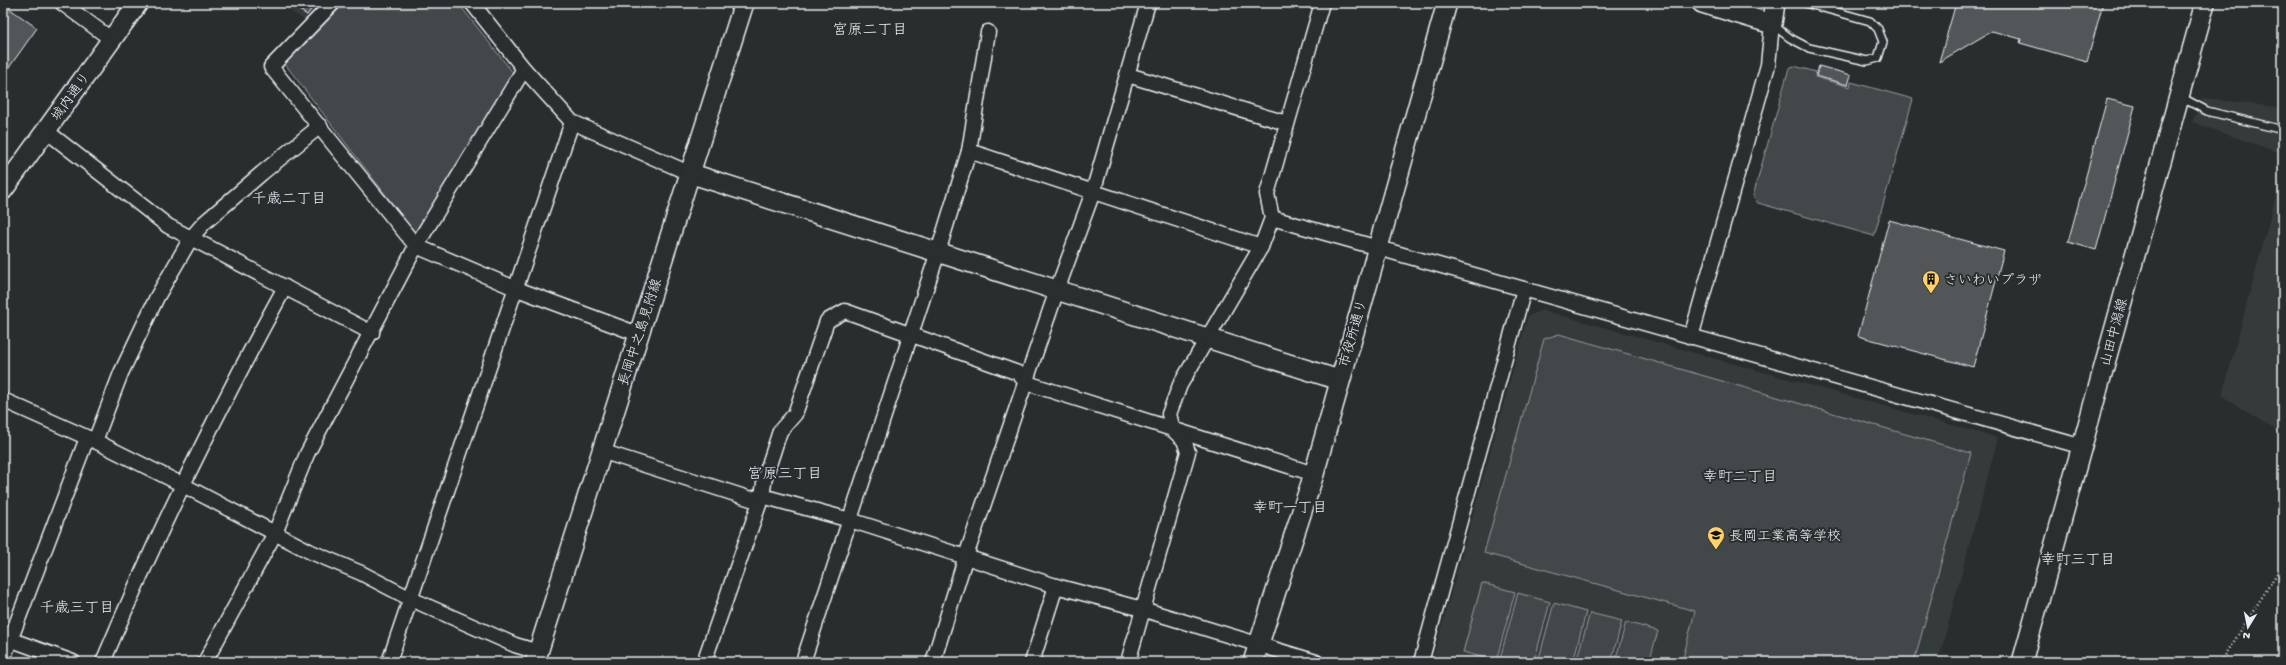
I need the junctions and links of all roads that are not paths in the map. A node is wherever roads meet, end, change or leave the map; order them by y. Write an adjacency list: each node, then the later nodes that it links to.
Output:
1 (62, 3): 15 (street)
2 (138, 3): 15 (street, 城内通り)
3 (333, 3): 21 (street)
4 (472, 3): 16 (street)
5 (744, 3): 25 (street, 長岡中之島見附線)
6 (1148, 3): 17 (street)
7 (1322, 3): 20 (street)
8 (1447, 3): 32 (street, 市役所通り)
9 (1702, 3): 13 (street)
10 (1775, 3): 13 (street)
11 (1805, 3): 13 (lane)
12 (2205, 3): 18 (street, 山田中潟線)
13 (1772, 24): 41 (street)
14 (988, 32): 24 (street)
15 (111, 39): 22 (street, 城内通り)
16 (524, 69): 19 (street); 30 (street)
17 (1128, 75): 20 (street); 27 (street)
18 (2179, 96): 23 (lane); 48 (street, 山田中潟線)
19 (572, 122): 25 (street); 35 (street)
20 (1286, 122): 28 (street)
21 (320, 126): 29 (street); 30 (street)
22 (45, 130): 26 (street, 城内通り); 29 (street)
23 (2283, 130)
24 (969, 151): 27 (street); 33 (street)
25 (689, 173): 33 (street); 40 (street, 長岡中之島見附線)
26 (3, 190)
27 (1093, 192): 31 (street); 37 (street)
28 (1272, 218): 31 (street); 32 (street)
29 (191, 238): 34 (street); 47 (street)
30 (416, 246): 35 (street); 38 (street)
31 (1262, 247): 42 (street)
32 (1377, 248): 36 (street); 43 (street, 市役所通り)
33 (938, 252): 37 (street); 39 (street)
34 (285, 287): 38 (street); 51 (street)
35 (517, 289): 40 (street); 57 (street)
36 (1524, 289): 41 (street); 73 (street)
37 (1057, 290): 42 (street); 44 (street)
38 (372, 333): 54 (street)
39 (910, 333): 44 (street); 52 (street); 53 (street)
40 (638, 334): 49 (street, 長岡中之島見附線)
41 (1691, 337): 48 (street)
42 (1208, 339): 43 (street); 46 (street)
43 (1339, 380): 50 (street, 市役所通り)
44 (1027, 383): 46 (street); 55 (street)
45 (3, 400): 47 (street)
46 (1173, 430): 50 (street); 58 (street)
47 (91, 440): 51 (street); 59 (street)
48 (2083, 447): 74 (street, 山田中潟線)
49 (601, 451): 52 (street); 61 (street, 長岡中之島見附線)
50 (1314, 474): 60 (street, 市役所通り)
51 (183, 485): 54 (street); 64 (street)
52 (762, 496): 53 (street); 67 (street)
53 (850, 520): 55 (street); 68 (street)
54 (275, 533): 57 (street); 65 (street)
55 (966, 556): 56 (street); 69 (street)
56 (1056, 586): 58 (street); 70 (street)
57 (410, 599): 61 (street); 66 (street)
58 (1142, 609): 60 (street); 71 (street)
59 (9, 639): 62 (street); 63 (street)
60 (1255, 653): 72 (street)
61 (537, 657)
62 (3, 659)
63 (73, 662)
64 (103, 662)
65 (205, 662)
66 (389, 662)
67 (704, 662)
68 (803, 662)
69 (933, 662)
70 (1032, 662)
71 (1128, 662)
72 (1316, 662)
73 (1421, 662)
74 (2022, 662)

